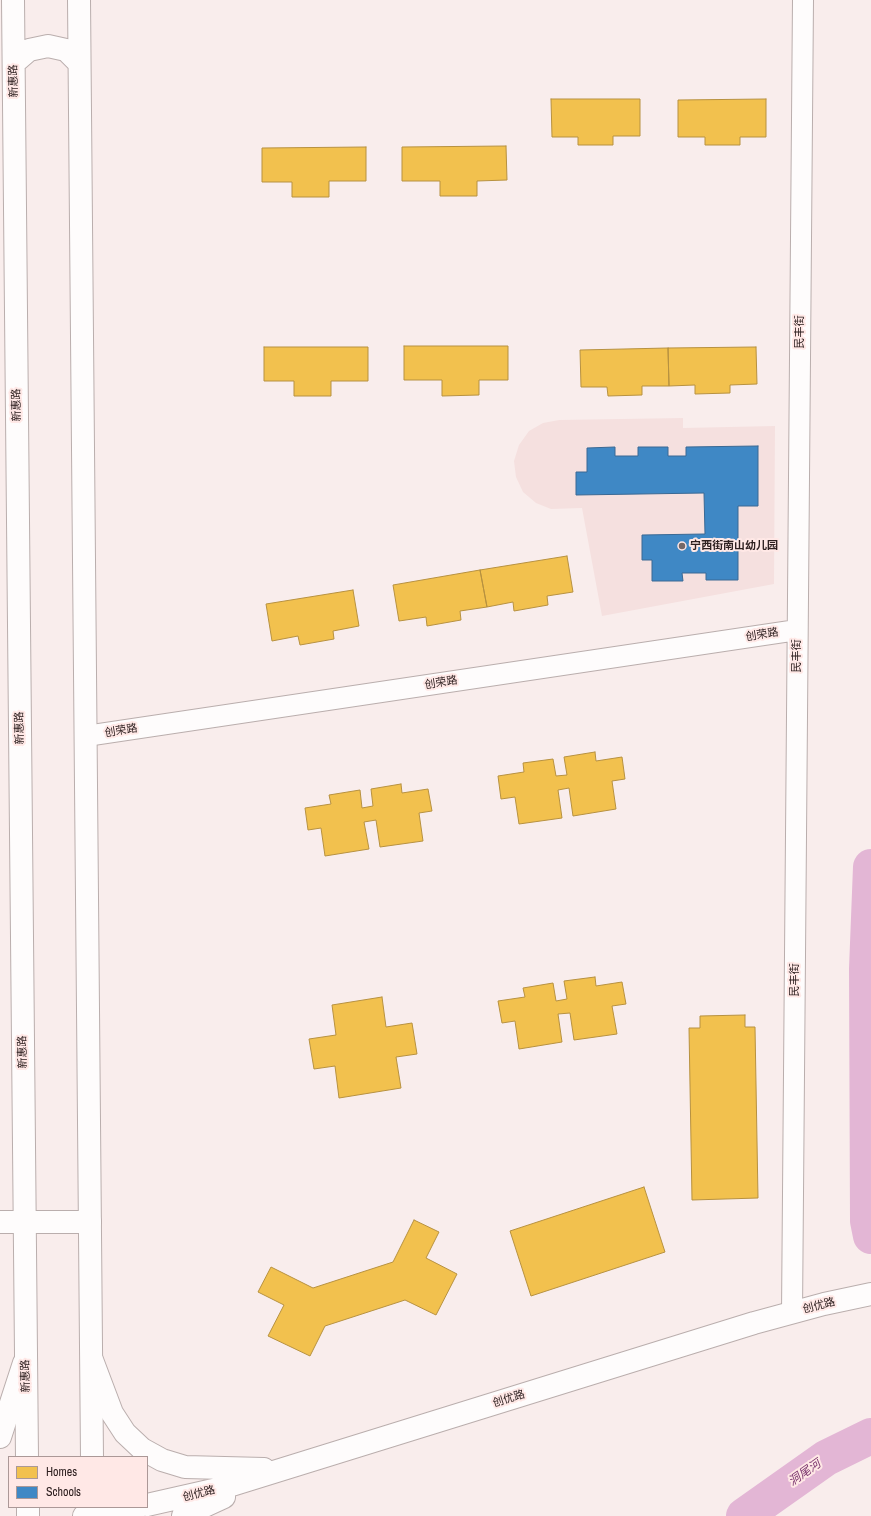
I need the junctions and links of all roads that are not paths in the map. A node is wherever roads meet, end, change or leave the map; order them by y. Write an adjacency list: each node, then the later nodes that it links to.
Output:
1 (13, 0): 4 (main road, 新惠路)
2 (79, 0): 5 (main road)
3 (803, 0): 7 (street, 民丰街)
4 (14, 63): 5 (main road); 6 (main road, 新惠路)
5 (79, 63): 8 (main road)
6 (8, 185): 10 (main road, 新惠路)
7 (797, 630): 8 (street, 创荣路); 13 (street, 民丰街)
8 (86, 736): 11 (main road)
9 (0, 1222): 10 (main road)
10 (25, 1222): 11 (main road); 14 (main road, 新惠路)
11 (90, 1222): 15 (main road)
12 (871, 1294): 13 (main road, 创优路)
13 (792, 1313): 19 (main road, 创优路)
14 (26, 1356): 16 (main road); 17 (main road, 新惠路)
15 (91, 1358): 18 (main road); 19 (main road)
16 (0, 1437)
17 (27, 1456)
18 (92, 1456)
19 (285, 1469): 20 (main road, 创优路); 23 (main road)
20 (148, 1505)
21 (131, 1508): 22 (main road)
22 (91, 1514)
23 (183, 1516)

